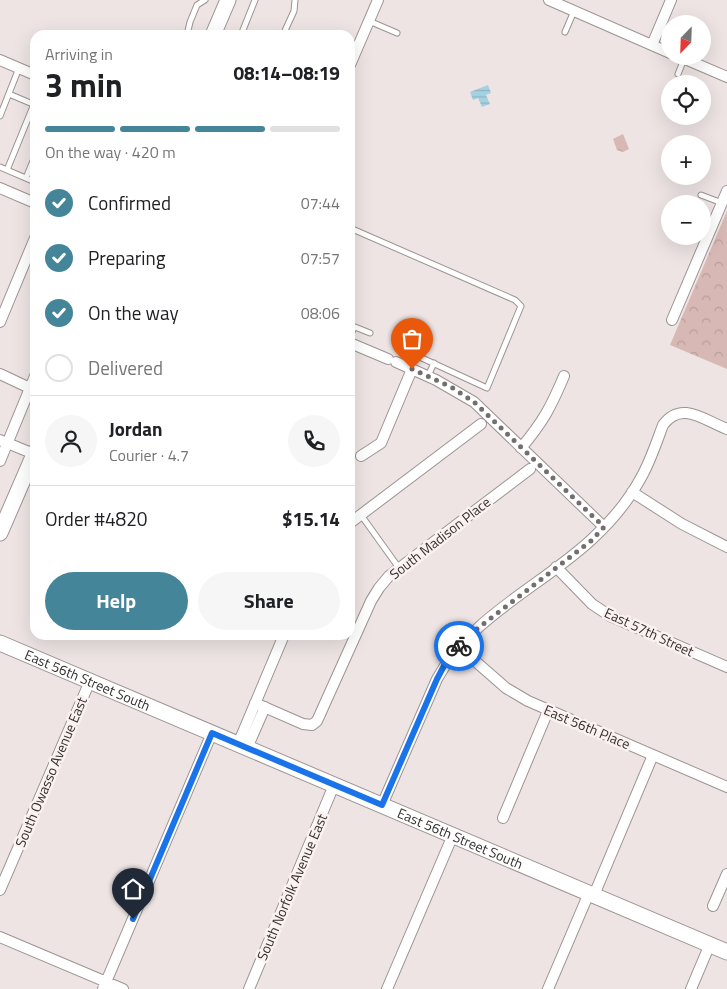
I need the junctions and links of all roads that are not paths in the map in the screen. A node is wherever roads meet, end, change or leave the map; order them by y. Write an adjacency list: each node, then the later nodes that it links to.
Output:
1 (204, 0): 10 (lane)
2 (256, 0): 12 (lane)
3 (294, 0): 13 (lane)
4 (378, 0): 9 (street)
5 (549, 0): 8 (street)
6 (671, 0): 16 (street)
7 (224, 1): 11 (street)
8 (574, 11): 14 (lane); 16 (street)
9 (369, 21): 15 (lane); 18 (street)
10 (188, 30)
11 (215, 30)
12 (243, 30)
13 (285, 30)
14 (565, 32)
15 (397, 33)
16 (652, 45): 17 (street)
17 (661, 49)
18 (355, 53)
19 (0, 60): 22 (street)
20 (680, 65): 24 (lane)
21 (698, 65): 25 (street)
22 (19, 68): 23 (street); 26 (lane)
23 (30, 73)
24 (678, 74)
25 (727, 77)
26 (9, 94): 27 (lane); 29 (lane)
27 (30, 102)
28 (30, 115): 32 (lane)
29 (0, 116)
30 (0, 167): 32 (lane)
31 (30, 168): 33 (lane)
32 (6, 170): 33 (lane)
33 (26, 178): 34 (lane)
34 (30, 180)
35 (0, 188): 38 (street)
36 (727, 192): 39 (street)
37 (711, 200): 39 (lane)
38 (30, 201)
39 (722, 204): 42 (street)
40 (355, 230): 48 (lane)
41 (30, 250): 43 (street)
42 (672, 320)
43 (0, 322)
44 (355, 327): 45 (lane)
45 (370, 333)
46 (355, 345): 49 (street)
47 (411, 353): 48 (lane)
48 (434, 363): 51 (lane)
49 (412, 369): 51 (street); 60 (street)
50 (0, 374): 53 (street)
51 (428, 376): 58 (street)
52 (564, 376): 58 (street)
53 (30, 389)
54 (30, 394): 57 (street)
55 (480, 424): 65 (street)
56 (727, 429): 64 (street)
57 (4, 442): 59 (street); 61 (street)
58 (521, 448): 67 (street)
59 (30, 451)
60 (361, 456)
61 (0, 461)
62 (30, 464): 68 (street)
63 (530, 469): 71 (street, South Madison Place)
64 (632, 492): 67 (street); 69 (street)
65 (361, 515): 66 (street); 71 (lane)
66 (355, 519)
67 (604, 527): 70 (street)
68 (0, 533)
69 (727, 547)
70 (556, 567): 76 (street); 77 (street, East 57th Street)
71 (398, 568): 72 (street, South Madison Place)
72 (355, 638)
73 (282, 640): 79 (street)
74 (354, 640): 79 (street, South Madison Place)
75 (0, 643): 78 (street, East 56th Street South)
76 (459, 646): 80 (street, East 56th Place); 86 (street)
77 (727, 668)
78 (90, 681): 81 (street, East 56th Street South); 90 (street, South Owasso Avenue East)
79 (260, 705): 82 (street)
80 (548, 711): 83 (street, East 56th Place); 87 (street)
81 (212, 733): 82 (street, East 56th Street South); 96 (street)
82 (242, 746): 84 (street, East 56th Street South)
83 (653, 755): 85 (street, East 56th Place); 91 (street)
84 (334, 785): 86 (street, East 56th Street South); 98 (street, South Norfolk Avenue East)
85 (727, 787)
86 (382, 805): 88 (street, East 56th Street South)
87 (503, 818)
88 (453, 835): 91 (street, East 56th Street South); 99 (street)
89 (727, 874): 92 (street)
90 (0, 890)
91 (591, 894): 94 (street, East 56th Street South); 100 (street)
92 (713, 906)
93 (0, 937): 96 (street)
94 (710, 944): 95 (street, East 56th Street South); 101 (street)
95 (727, 952)
96 (104, 985): 97 (street)
97 (123, 989)
98 (249, 989)
99 (387, 989)
100 (548, 989)
101 (691, 989)

